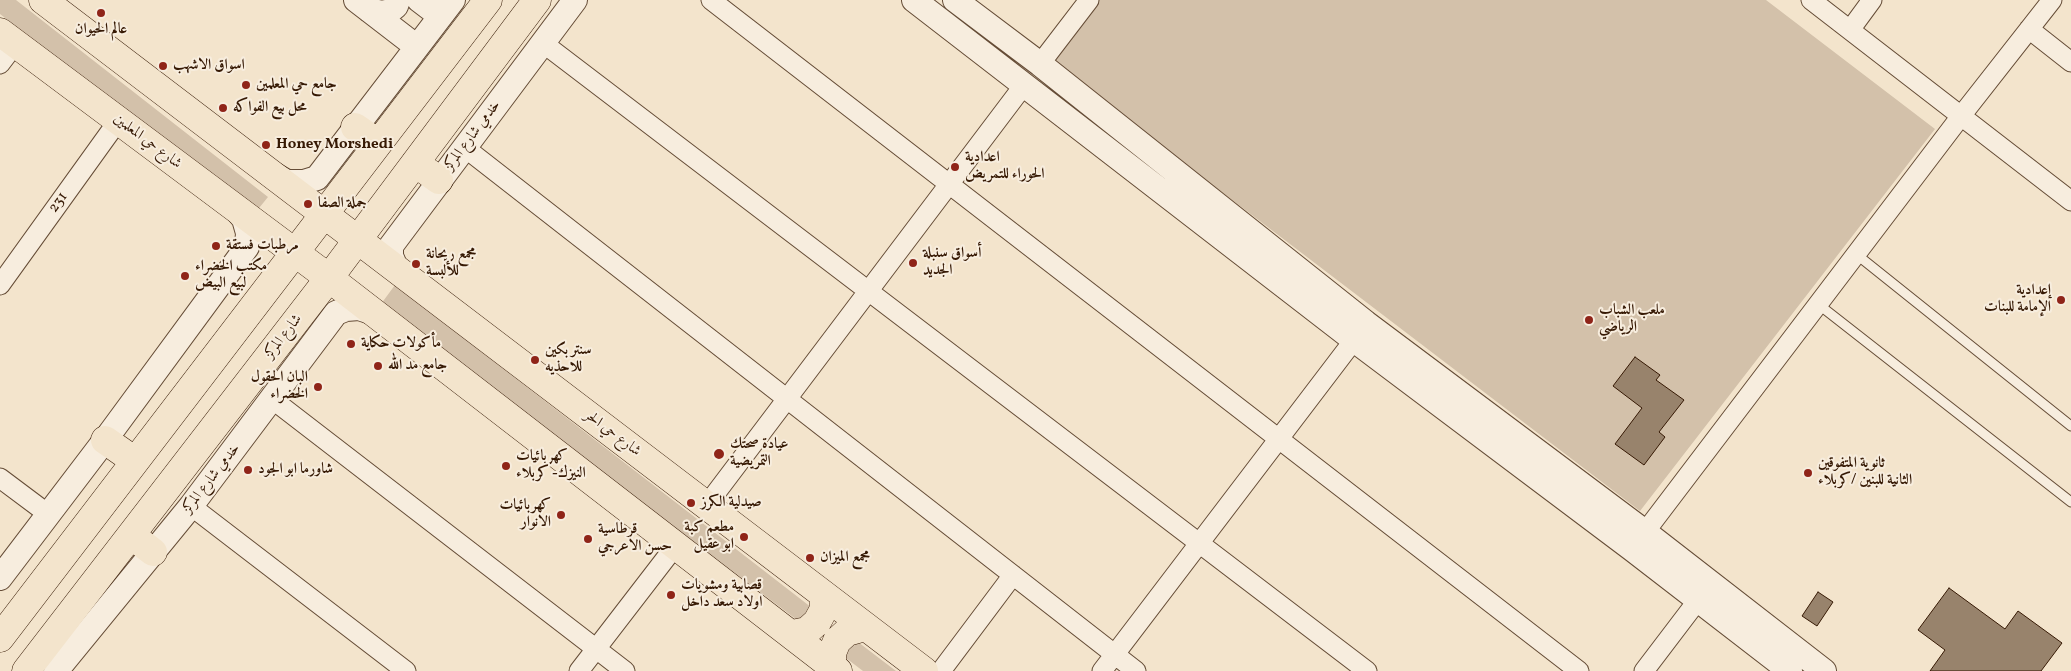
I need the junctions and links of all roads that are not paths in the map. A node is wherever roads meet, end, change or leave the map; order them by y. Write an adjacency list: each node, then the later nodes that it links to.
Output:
1 (43, 0): 31 (main road)
2 (398, 0): 14 (street)
3 (419, 0): 15 (street)
4 (488, 0): 28 (main road)
5 (537, 0): 30 (main road, شارع المركز)
6 (575, 0): 19 (street, خدمي شارع المركز)
7 (711, 0): 33 (street)
8 (914, 0): 24 (street)
9 (954, 0): 23 (street)
10 (1089, 0): 23 (street)
11 (1812, 0): 17 (street)
12 (1872, 0): 17 (street)
13 (2052, 0): 16 (street)
14 (363, 5): 20 (street)
15 (446, 8): 20 (street)
16 (2029, 29): 21 (street); 25 (street)
17 (1850, 30): 25 (street)
18 (8, 37): 22 (street); 26 (main road, شارع حي المعلمين)
19 (543, 43): 29 (street, خدمي شارع المركز); 43 (street)
20 (417, 47): 27 (street)
21 (2071, 62)
22 (0, 64)
23 (1040, 64): 52 (street)
24 (1024, 85): 33 (street); 46 (street)
25 (1961, 116): 34 (street); 39 (street)
26 (118, 120): 35 (main road, شارع حي المعلمين); 42 (street, 231)
27 (355, 127): 28 (main road); 31 (street)
28 (378, 143): 36 (main road)
29 (464, 146): 32 (street, خدمي شارع المركز); 47 (street)
30 (415, 163): 32 (main road); 37 (main road, شارع المركز)
31 (267, 171): 36 (main road, شارع حي الحر)
32 (440, 180): 40 (street, خدمي شارع المركز)
33 (949, 184): 43 (street); 50 (street)
34 (2071, 201)
35 (233, 206): 38 (main road, شارع حي المعلمين); 51 (street)
36 (323, 214): 37 (main road, شارع حي الحر); 38 (main road)
37 (357, 240): 40 (main road, شارع حي الحر); 41 (main road, شارع المركز)
38 (295, 253): 41 (main road); 53 (main road)
39 (1856, 254): 44 (street); 49 (lane)
40 (402, 275): 57 (main road, شارع حي الحر)
41 (329, 278): 45 (main road); 60 (main road, شارع المركز)
42 (0, 285)
43 (868, 291): 47 (street); 61 (street)
44 (1818, 304): 55 (lane); 59 (street)
45 (374, 313): 48 (street, خدمي شارع المركز); 62 (main road)
46 (1354, 340): 50 (street); 52 (street)
47 (786, 398): 57 (street); 64 (street)
48 (272, 399): 56 (street, خدمي شارع المركز); 71 (street)
49 (2071, 426)
50 (1278, 439): 61 (street); 84 (street)
51 (105, 440): 53 (main road); 58 (street)
52 (1522, 453): 59 (street); 67 (street)
53 (135, 461): 70 (main road)
54 (0, 478): 58 (street)
55 (2071, 502)
56 (191, 506): 63 (street, خدمي شارع المركز); 76 (street)
57 (706, 506): 66 (main road, شارع حي الحر)
58 (48, 514): 65 (street)
59 (1645, 532): 87 (street)
60 (131, 535): 63 (main road); 74 (main road, شارع المركز)
61 (1199, 543): 72 (street); 83 (street)
62 (676, 544): 69 (main road); 71 (street)
63 (153, 552): 75 (street, خدمي شارع المركز)
64 (1012, 575): 72 (street); 80 (street)
65 (0, 578)
66 (824, 595): 68 (main road, شارع حي الحر); 69 (main road)
67 (1698, 600): 85 (street); 86 (street)
68 (865, 627): 73 (main road); 79 (main road, شارع حي الحر)
69 (793, 634): 73 (main road)
70 (0, 638)
71 (596, 649): 77 (street); 78 (street)
72 (1115, 654): 81 (street); 82 (street)
73 (835, 668)
74 (26, 671)
75 (56, 671)
76 (406, 671)
77 (579, 671)
78 (625, 671)
79 (924, 671)
80 (941, 671)
81 (1102, 671)
82 (1136, 671)
83 (1367, 671)
84 (1580, 671)
85 (1644, 671)
86 (1790, 671)
87 (1824, 671)

